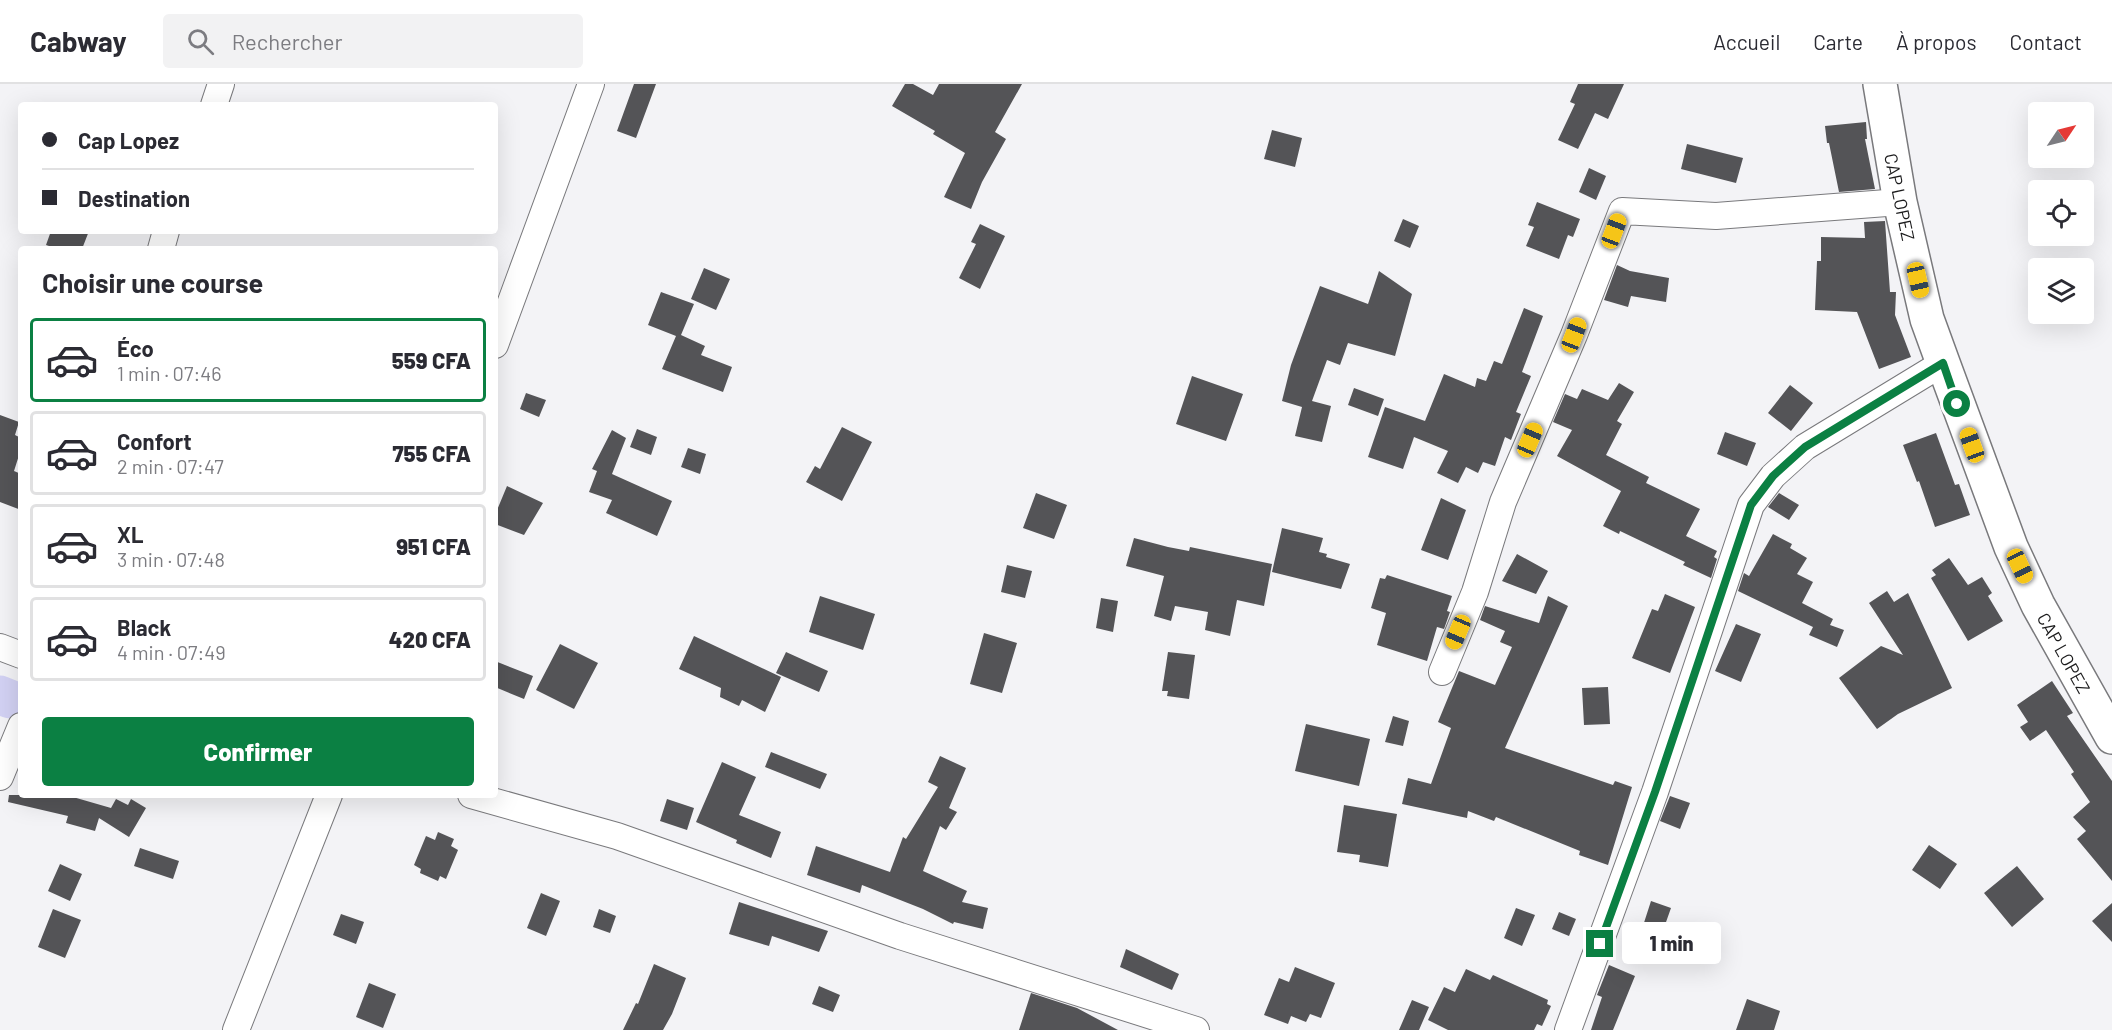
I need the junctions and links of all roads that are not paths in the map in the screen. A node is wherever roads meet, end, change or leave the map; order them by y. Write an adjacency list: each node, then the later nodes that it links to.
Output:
1 (222, 84): 4 (street)
2 (591, 84): 6 (street)
3 (1880, 84): 5 (street, CAP LOPEZ)
4 (215, 102)
5 (1900, 202): 7 (street, CAP LOPEZ); 10 (street)
6 (498, 337)
7 (1943, 363): 12 (street, CAP LOPEZ); 18 (street)
8 (0, 647): 9 (street)
9 (18, 654)
10 (1442, 672)
11 (18, 733): 13 (street)
12 (2112, 737)
13 (0, 777)
14 (328, 798): 16 (street)
15 (482, 798): 17 (street)
16 (236, 1030)
17 (1196, 1030)
18 (1568, 1030)

